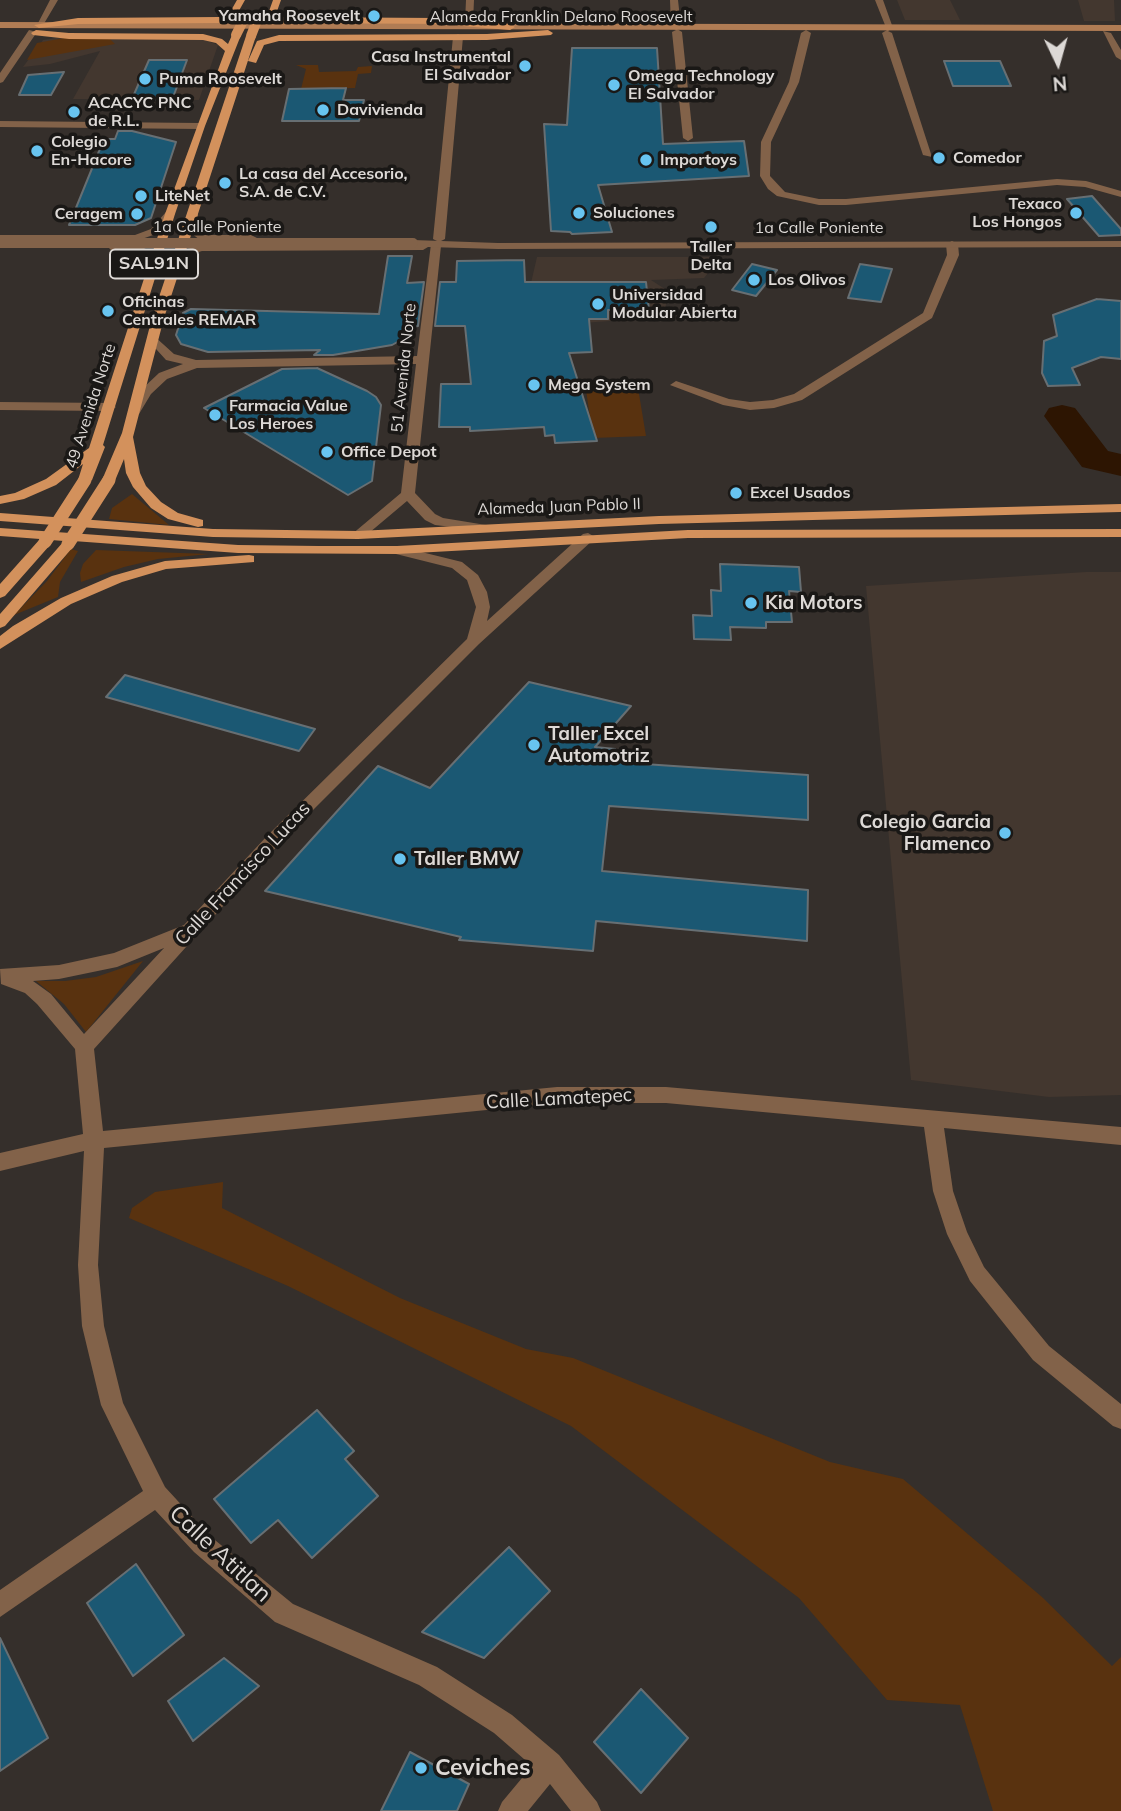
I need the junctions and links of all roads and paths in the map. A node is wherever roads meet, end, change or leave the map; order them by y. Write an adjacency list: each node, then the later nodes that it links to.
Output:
1 (54, 0): 12 (street)
2 (241, 0): 12 (main road)
3 (251, 0): 22 (main road, 49 Avenida Norte / SAL91N, bridge)
4 (266, 0): 24 (main road, SAL91N, bridge)
5 (277, 0): 9 (main road)
6 (470, 0): 9 (street)
7 (674, 0): 14 (street)
8 (879, 0): 15 (street)
9 (469, 22): 11 (main road)
10 (0, 25): 12 (main road, Alameda Franklin Delano Roosevelt)
11 (510, 27): 12 (main road, Alameda Franklin Delano Roosevelt); 14 (main road, Alameda Franklin Delano Roosevelt)
12 (35, 28): 16 (main road, Alameda Franklin Delano Roosevelt); 17 (main road, Alameda Franklin Delano Roosevelt); 22 (main road); 25 (street)
13 (1121, 28): 15 (main road, Alameda Franklin Delano Roosevelt)
14 (677, 30): 15 (main road, Alameda Franklin Delano Roosevelt); 17 (main road, Alameda Franklin Delano Roosevelt); 18 (main road, Alameda Franklin Delano Roosevelt); 28 (street)
15 (888, 30): 18 (main road, Alameda Franklin Delano Roosevelt); 19 (main road, Alameda Franklin Delano Roosevelt); 29 (street)
16 (0, 32)
17 (548, 33): 21 (main road)
18 (806, 33): 30 (street)
19 (1106, 33): 20 (main road, Alameda Franklin Delano Roosevelt); 23 (street)
20 (1121, 34)
21 (458, 37): 24 (main road); 36 (street, 51 Avenida Norte)
22 (231, 51): 27 (main road, 49 Avenida Norte / SAL91N)
23 (1121, 57)
24 (237, 78): 32 (main road, SAL91N)
25 (0, 80)
26 (0, 124): 27 (street)
27 (200, 127): 31 (main road, 49 Avenida Norte / SAL91N)
28 (688, 138)
29 (928, 155)
30 (1121, 194)
31 (170, 214): 34 (street, 1a Calle Poniente); 39 (main road, 49 Avenida Norte / SAL91N)
32 (194, 215): 35 (street, 1a Calle Poniente); 40 (main road, SAL91N)
33 (0, 243): 34 (street, 1a Calle Poniente); 36 (street, 1a Calle Poniente, bridge)
34 (136, 243): 39 (street, 1a Calle Poniente)
35 (203, 243): 36 (street, 1a Calle Poniente); 40 (street, 1a Calle Poniente)
36 (437, 243): 37 (street, 1a Calle Poniente); 42 (street, 51 Avenida Norte)
37 (952, 244): 38 (street, 1a Calle Poniente); 44 (street)
38 (1121, 244)
39 (154, 262): 46 (main road, 49 Avenida Norte / SAL91N)
40 (176, 262): 41 (main road, SAL91N)
41 (153, 339): 43 (street); 47 (main road, SAL91N)
42 (421, 360): 43 (street); 50 (street, 51 Avenida Norte)
43 (196, 363): 47 (street)
44 (676, 385)
45 (0, 407): 46 (street)
46 (110, 407): 49 (main road, 49 Avenida Norte / SAL91N)
47 (134, 411): 48 (main road, SAL91N)
48 (128, 433): 57 (main road); 61 (main road, SAL91N, bridge)
49 (98, 447): 51 (main road); 60 (main road, 49 Avenida Norte / SAL91N, bridge)
50 (408, 494): 54 (street); 57 (street)
51 (0, 500)
52 (1121, 508): 54 (main road, Alameda Juan Pablo II)
53 (0, 517): 57 (main road, Alameda Juan Pablo II)
54 (481, 528): 57 (main road, Alameda Juan Pablo II)
55 (0, 532): 59 (main road, Alameda Juan Pablo II)
56 (1121, 533): 58 (main road, Alameda Juan Pablo II)
57 (358, 535)
58 (588, 537): 59 (main road, Alameda Juan Pablo II); 62 (street, Calle Francisco Lucas)
59 (397, 550): 62 (street); 63 (main road)
60 (0, 593)
61 (2, 621)
62 (474, 640): 64 (street, Calle Francisco Lucas)
63 (0, 644)
64 (189, 930): 65 (street); 66 (street, Calle Francisco Lucas)
65 (1, 976): 66 (street)
66 (85, 1047): 69 (street)
67 (933, 1121): 68 (street, Calle Lamatepec); 69 (street, Calle Lamatepec); 71 (street)
68 (1121, 1136)
69 (94, 1139): 70 (street, Calle Lamatepec); 72 (street, Calle Atitlan)
70 (0, 1162)
71 (1121, 1418)
72 (157, 1495): 73 (street); 74 (street, Calle Atitlan)
73 (0, 1605)
74 (550, 1764): 75 (street); 76 (street, Calle Atitlan)
75 (511, 1811)
76 (588, 1811)

